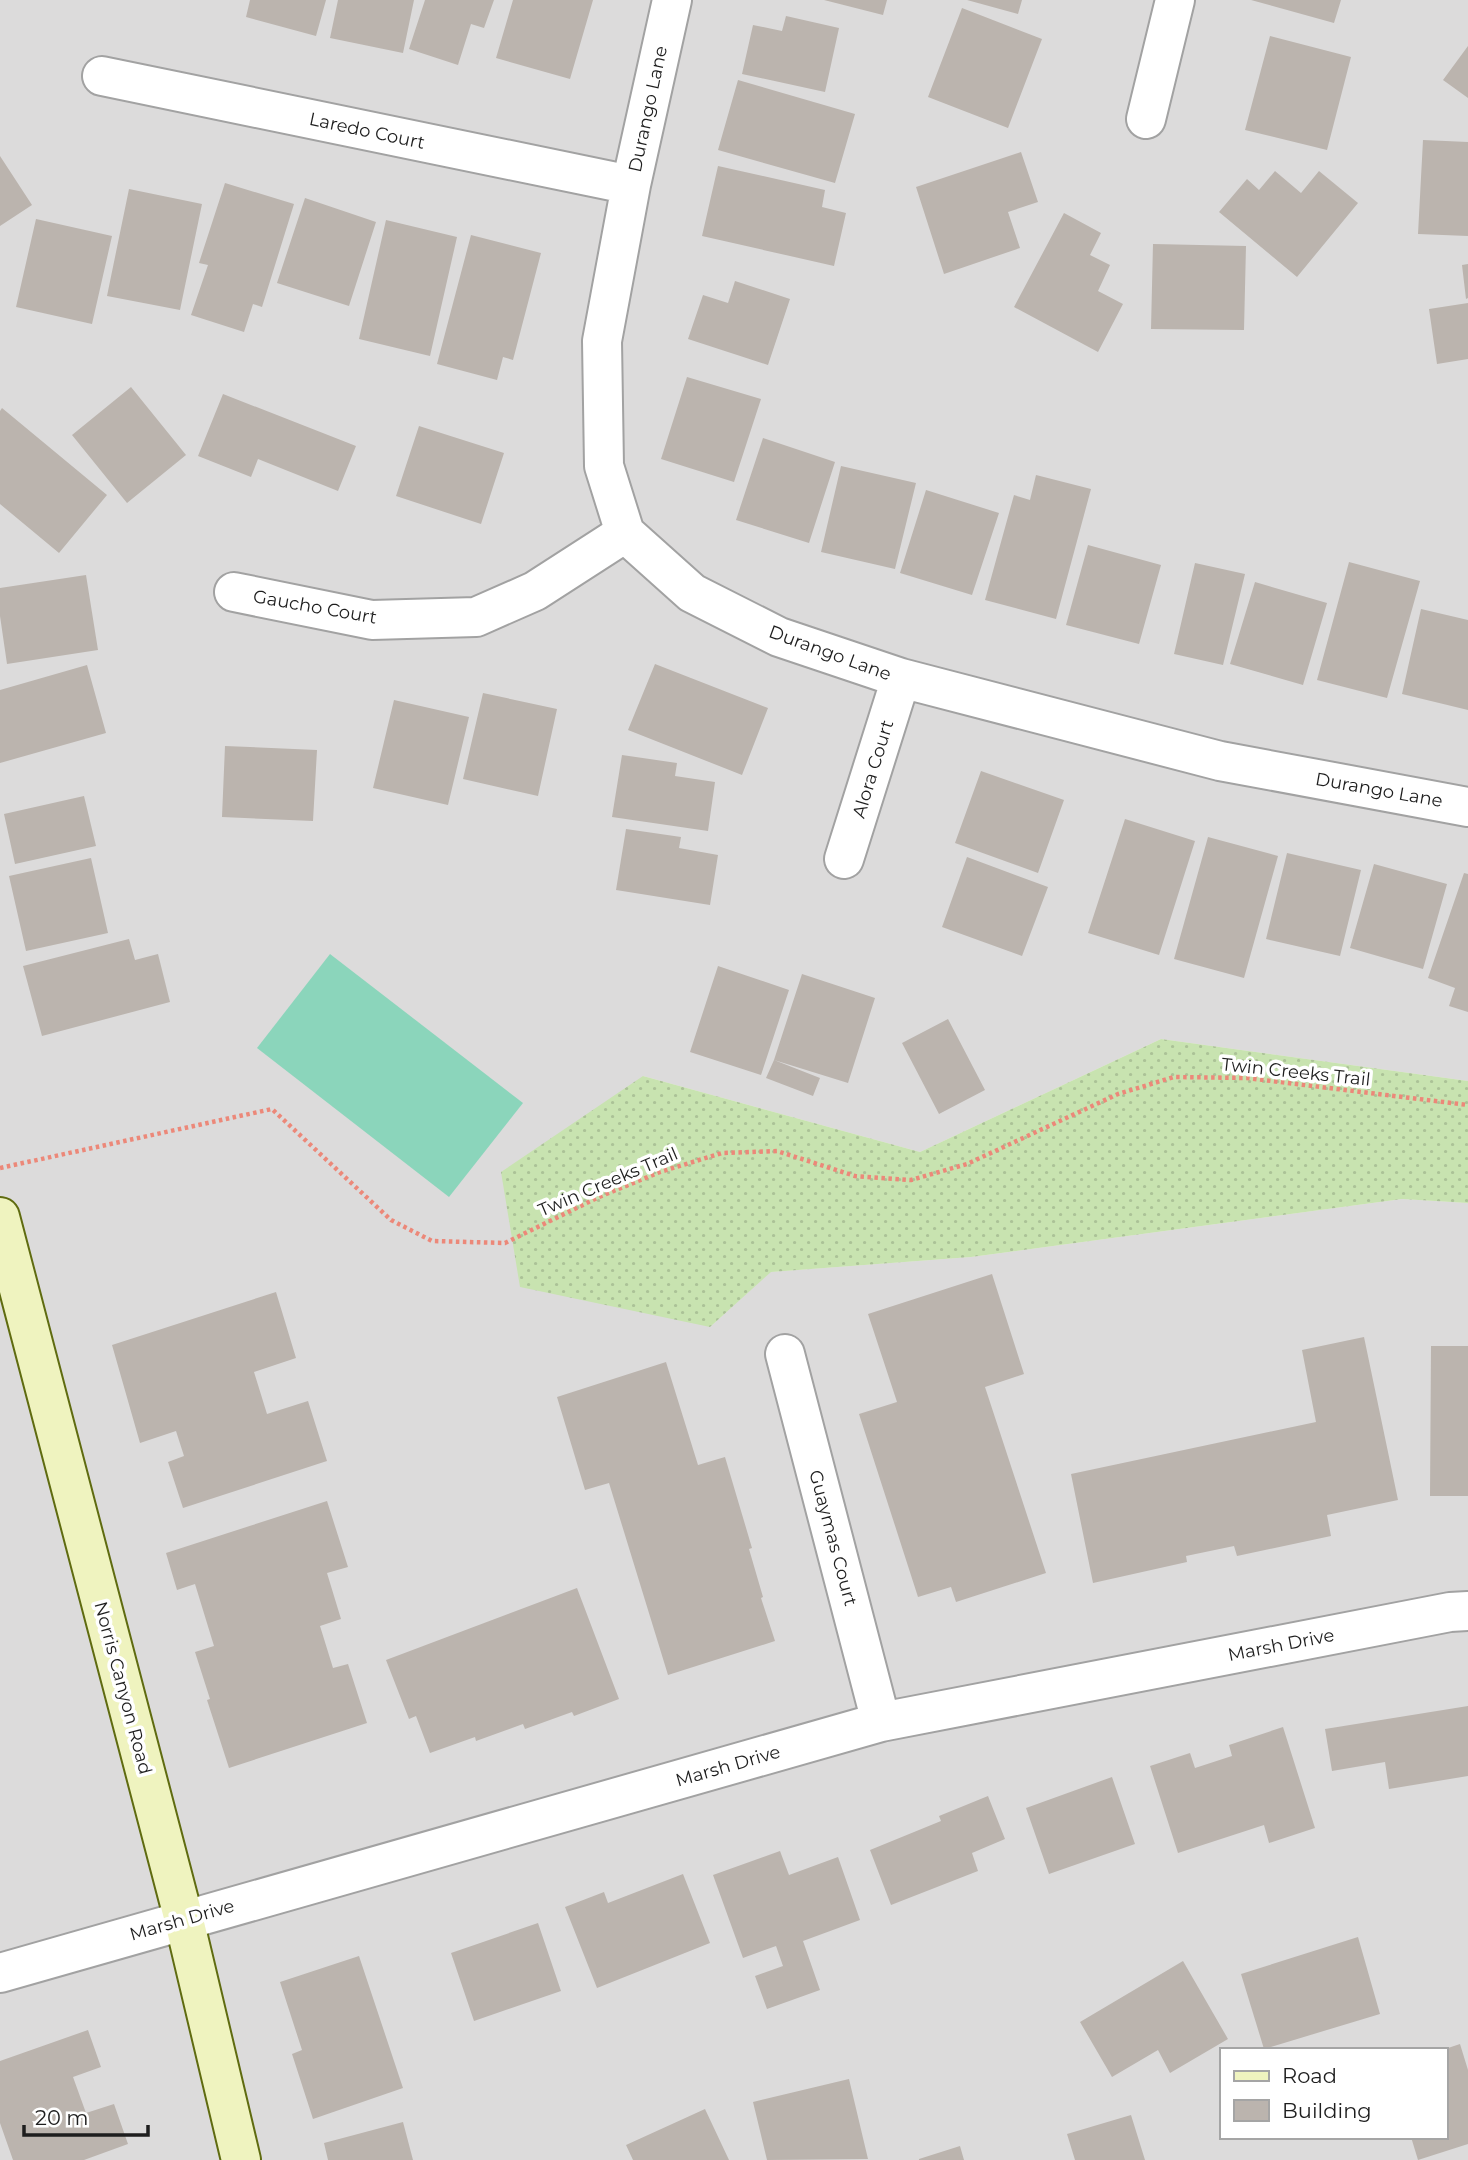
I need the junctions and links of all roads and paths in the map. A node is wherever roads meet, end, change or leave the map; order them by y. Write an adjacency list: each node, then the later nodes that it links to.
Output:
1 (671, 0): 5 (street, Durango Lane)
2 (1175, 0): 4 (street)
3 (102, 76): 5 (street, Laredo Court)
4 (1146, 119)
5 (632, 185): 6 (street, Durango Lane)
6 (625, 533): 7 (street, Gaucho Court); 8 (street, Durango Lane)
7 (234, 592)
8 (901, 678): 9 (street, Durango Lane); 10 (street, Alora Court)
9 (1468, 807)
10 (844, 859)
11 (1468, 1105): 12 (path, Twin Creeks Trail)
12 (0, 1168)
13 (0, 1217): 17 (street, Norris Canyon Road)
14 (785, 1354): 16 (street, Guaymas Court)
15 (1468, 1611): 16 (street, Marsh Drive)
16 (881, 1723): 17 (street, Marsh Drive)
17 (184, 1920): 18 (street, Marsh Drive); 19 (street, Norris Canyon Road)
18 (0, 1973)
19 (241, 2160)

